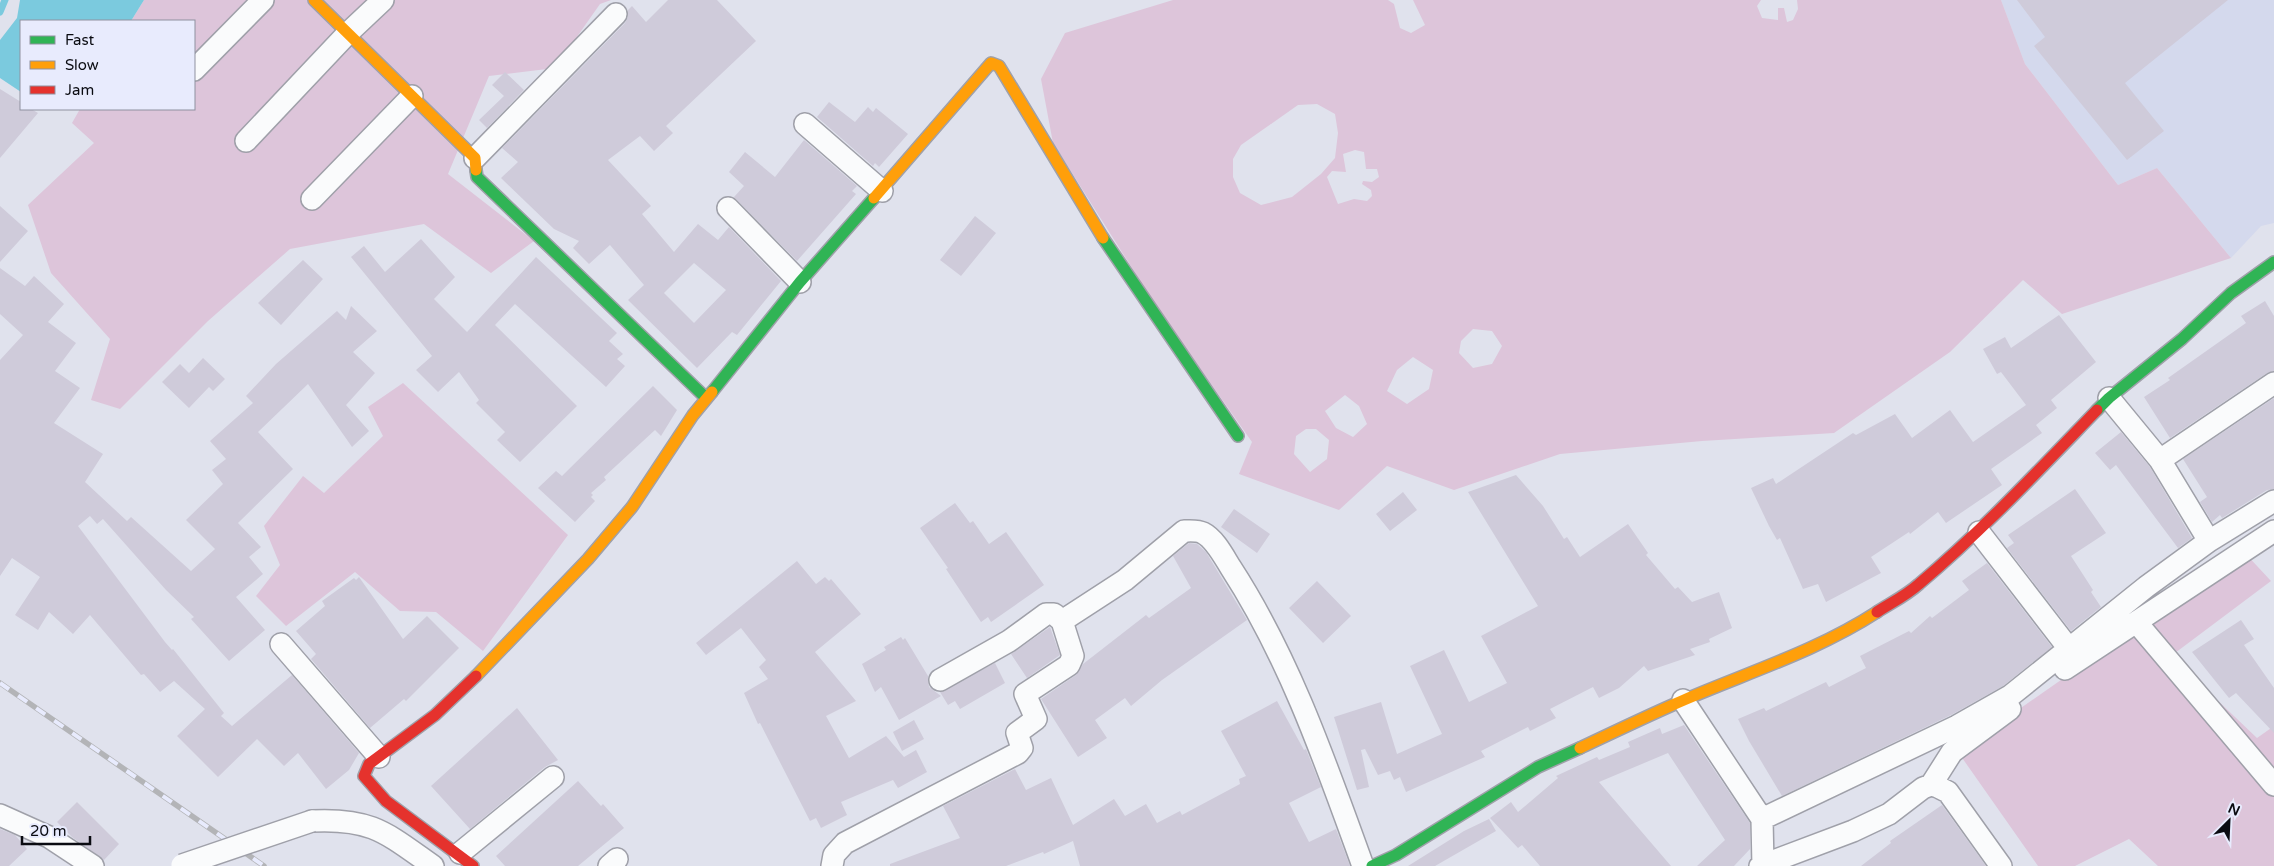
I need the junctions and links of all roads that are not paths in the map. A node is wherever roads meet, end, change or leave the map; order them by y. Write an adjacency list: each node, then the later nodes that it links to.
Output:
1 (263, 0): 6 (street)
2 (314, 0): 5 (street)
3 (383, 0): 5 (street)
4 (616, 14): 10 (street)
5 (348, 34): 7 (street); 9 (street)
6 (195, 69)
7 (412, 96): 10 (street); 12 (street)
8 (804, 124): 11 (street)
9 (246, 141)
10 (475, 158): 17 (street)
11 (882, 191): 15 (street); 19 (street)
12 (312, 199)
13 (728, 208): 15 (street)
14 (2274, 262): 18 (street)
15 (800, 282): 17 (street)
16 (2274, 383): 20 (street)
17 (706, 398): 31 (street)
18 (2109, 398): 20 (street); 23 (street)
19 (1238, 436)
20 (2160, 460): 24 (street)
21 (2274, 501): 24 (street)
22 (2274, 531): 26 (street)
23 (1979, 532): 28 (street); 30 (street)
24 (2209, 541): 28 (street)
25 (1062, 621): 29 (street); 42 (street); 43 (street)
26 (2137, 623): 33 (street); 34 (street)
27 (281, 644): 31 (street)
28 (2070, 650): 36 (street)
29 (940, 680)
30 (1683, 700): 36 (street); 44 (street)
31 (379, 757): 37 (street)
32 (553, 777): 37 (street)
33 (1931, 785): 39 (street); 45 (street)
34 (2274, 785)
35 (0, 815): 40 (street)
36 (1762, 819): 39 (street)
37 (467, 860)
38 (179, 865): 41 (street, bridge)
39 (1762, 865)
40 (93, 866)
41 (433, 866)
42 (832, 866)
43 (1363, 866)
44 (1372, 866)
45 (2001, 866)

